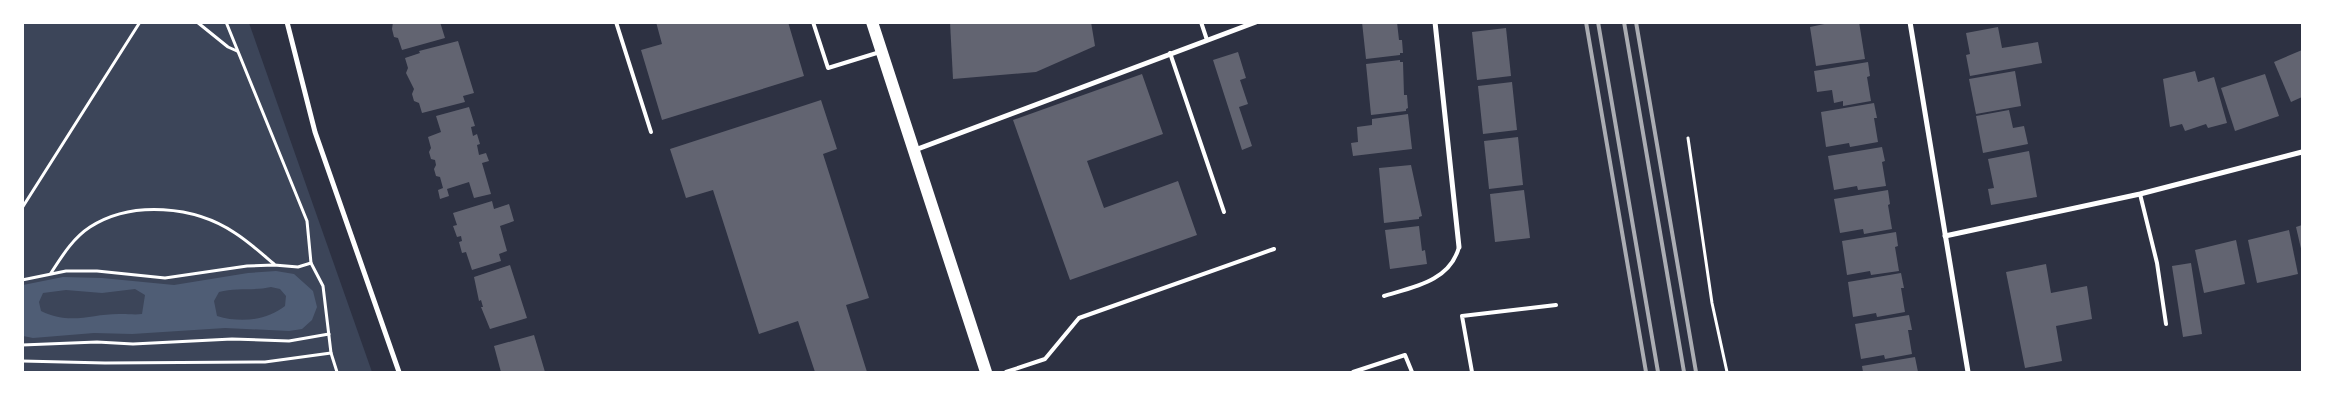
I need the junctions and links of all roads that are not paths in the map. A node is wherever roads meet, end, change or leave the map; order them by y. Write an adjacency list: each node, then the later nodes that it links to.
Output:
1 (287, 22): 23 (street)
2 (616, 22): 12 (lane)
3 (813, 22): 10 (lane)
4 (872, 22): 10 (main road)
5 (1201, 22): 9 (lane)
6 (1256, 22): 9 (street)
7 (1435, 22): 18 (street)
8 (1910, 22): 17 (street)
9 (1208, 40): 11 (street)
10 (882, 52): 13 (main road)
11 (1170, 53): 13 (street); 16 (lane)
12 (650, 132)
13 (914, 150): 24 (main road)
14 (2302, 152): 15 (street)
15 (2140, 194): 17 (street); 22 (lane)
16 (1224, 212)
17 (1945, 236): 29 (street)
18 (1459, 247): 20 (lane)
19 (1274, 249): 25 (lane)
20 (1384, 296)
21 (1556, 305): 28 (lane)
22 (2166, 324)
23 (400, 372)
24 (986, 372)
25 (1006, 372)
26 (1353, 372): 27 (lane)
27 (1412, 372)
28 (1472, 372)
29 (1968, 372)

